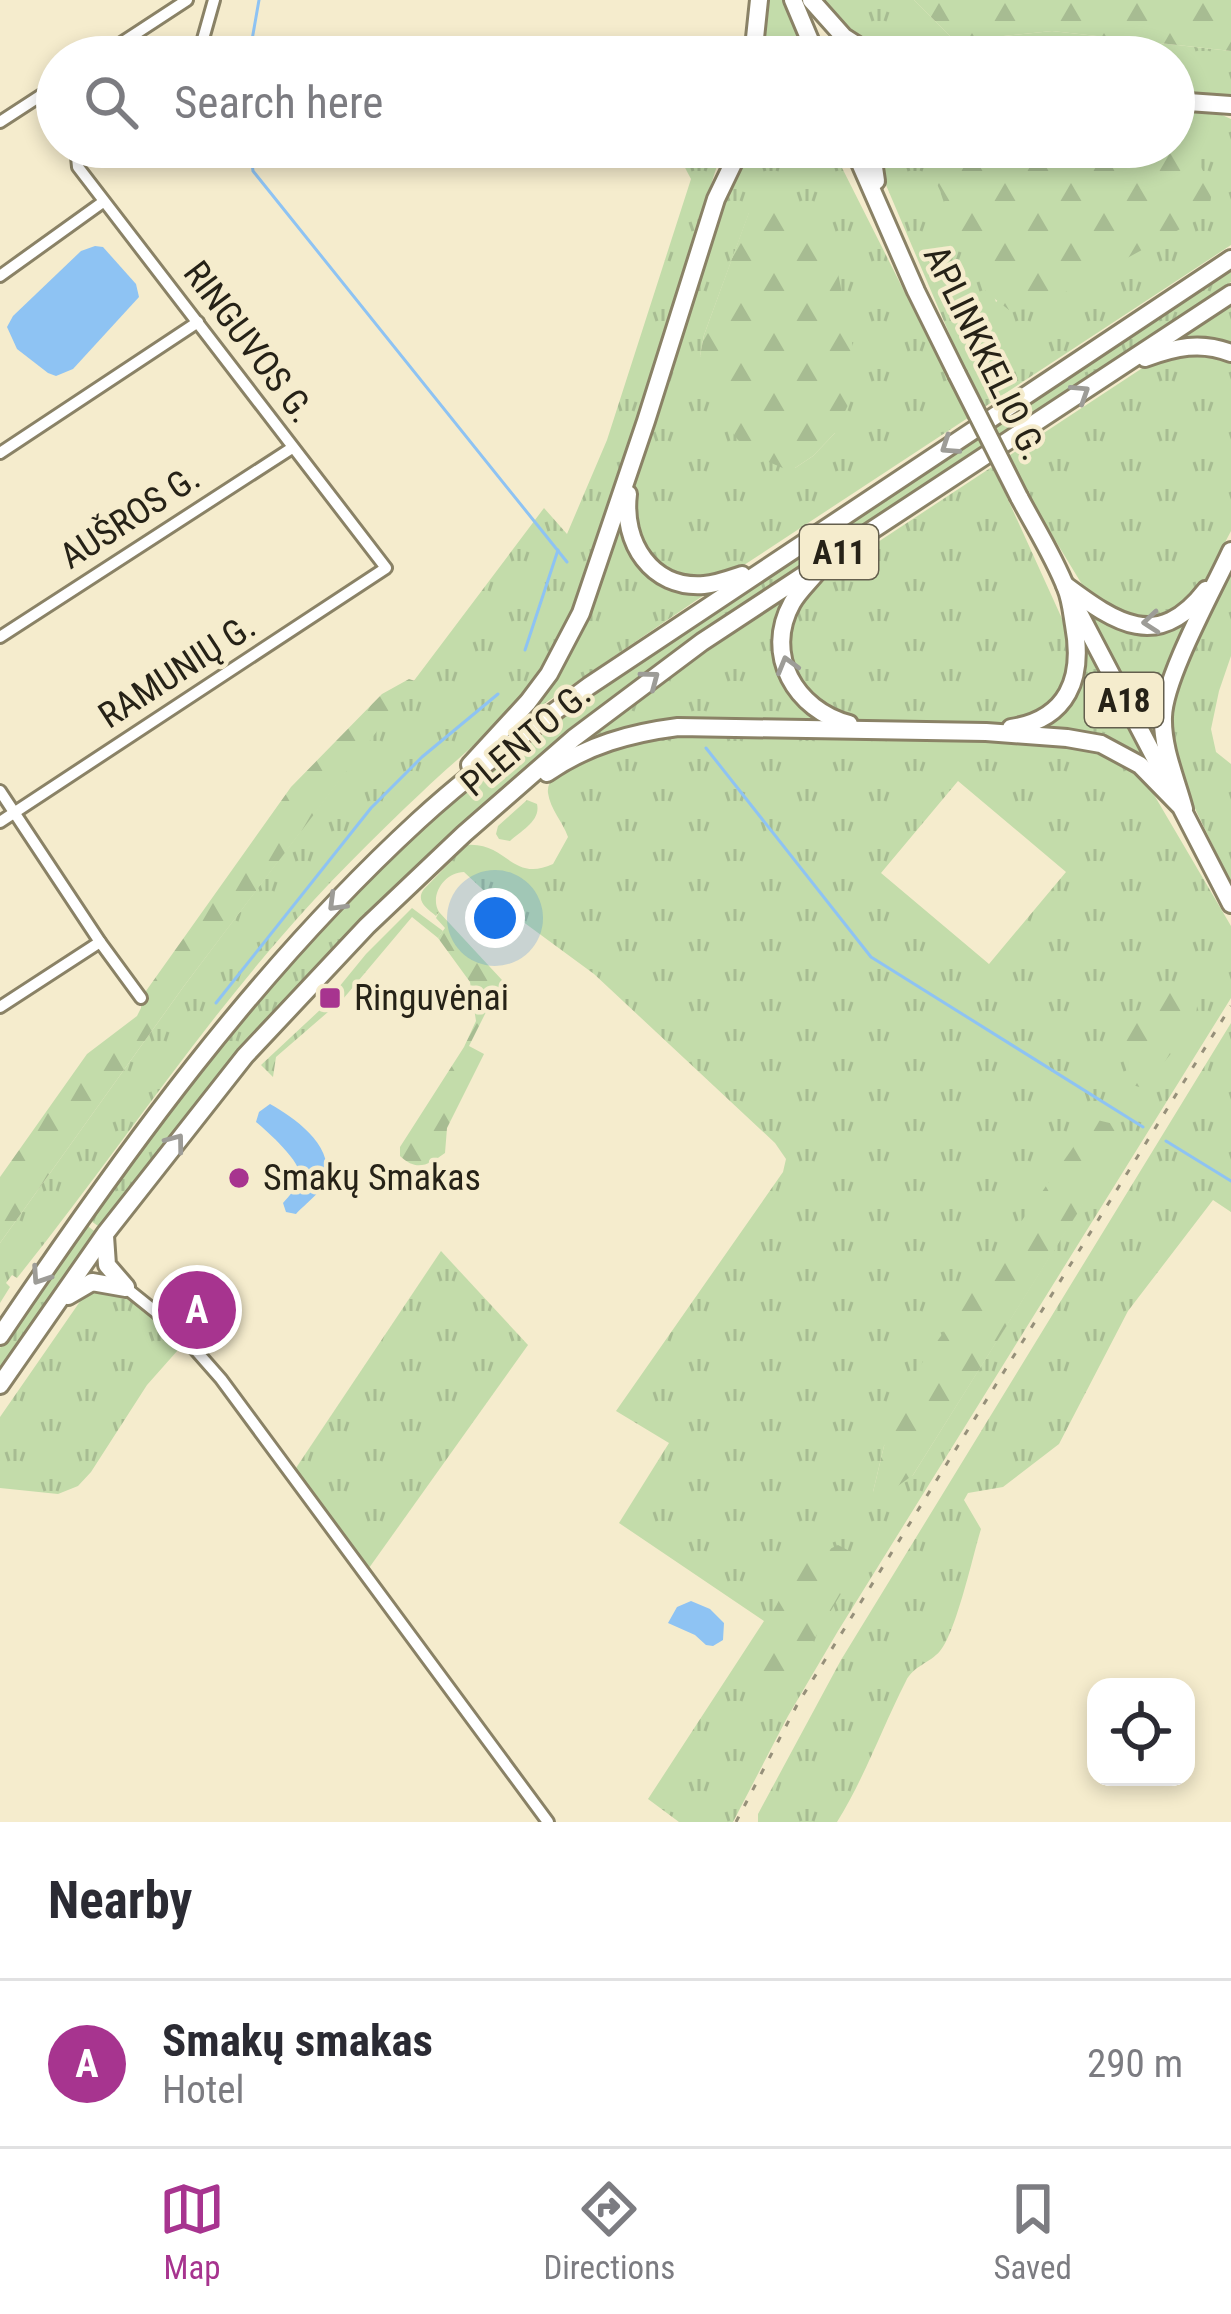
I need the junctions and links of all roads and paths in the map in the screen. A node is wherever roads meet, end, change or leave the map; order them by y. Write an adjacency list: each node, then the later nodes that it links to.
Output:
1 (187, 0): 6 (street)
2 (214, 0): 7 (street)
3 (759, 0): 8 (highway)
4 (793, 0): 9 (highway)
5 (812, 0): 10 (highway)
6 (132, 36)
7 (204, 36)
8 (755, 36)
9 (808, 36)
10 (843, 36)
11 (36, 99): 14 (street)
12 (1195, 102): 13 (highway)
13 (1231, 109)
14 (0, 122)
15 (79, 168): 23 (street, RINGUVOS G.)
16 (724, 168): 22 (highway)
17 (731, 168): 22 (highway)
18 (857, 168): 21 (highway)
19 (863, 168): 21 (highway, APLINKKELIO G. / A18)
20 (874, 168): 24 (highway)
21 (870, 186): 24 (highway, APLINKKELIO G. / A18)
22 (716, 199): 31 (highway)
23 (103, 202): 26 (street); 28 (street, RINGUVOS G.)
24 (879, 206): 38 (highway, APLINKKELIO G. / A18, bridge)
25 (1231, 256): 36 (highway, PLENTO G. / A11, one-way to 36)
26 (0, 276)
27 (1231, 294): 30 (highway, PLENTO G. / A11)
28 (198, 322): 32 (street, RINGUVOS G.); 33 (street)
29 (1231, 353): 30 (highway)
30 (1122, 366): 35 (highway, PLENTO G. / A11, one-way to 30)
31 (646, 422): 36 (highway); 45 (highway)
32 (292, 448): 37 (street, RINGUVOS G.); 39 (street, AUŠROS G.)
33 (0, 453)
34 (1228, 558): 38 (highway, one-way to 38); 43 (highway)
35 (827, 559): 40 (highway, one-way to 35); 47 (highway, PLENTO G. / A11, one-way to 35)
36 (766, 567): 45 (highway, PLENTO G. / A11)
37 (386, 568): 44 (street, RAMUNIŲ G.)
38 (1066, 588): 41 (highway); 43 (highway, APLINKKELIO G. / A18)
39 (0, 637)
40 (873, 731): 41 (highway); 47 (highway)
41 (986, 732): 43 (highway)
42 (0, 791): 44 (street)
43 (1183, 811): 48 (highway, APLINKKELIO G. / A18)
44 (14, 813): 46 (street, RAMUNIŲ G.); 49 (street)
45 (418, 820): 55 (highway, PLENTO G. / A11, one-way to 55)
46 (0, 822)
47 (464, 834): 52 (highway, PLENTO G. / A11, one-way to 47)
48 (1231, 904)
49 (100, 942): 50 (street); 51 (street)
50 (141, 998)
51 (0, 1006)
52 (105, 1234): 53 (highway); 54 (highway, PLENTO G. / A11)
53 (126, 1288): 54 (highway); 57 (street)
54 (53, 1307): 56 (highway, PLENTO G. / A11)
55 (0, 1336)
56 (0, 1385)
57 (548, 1822)

